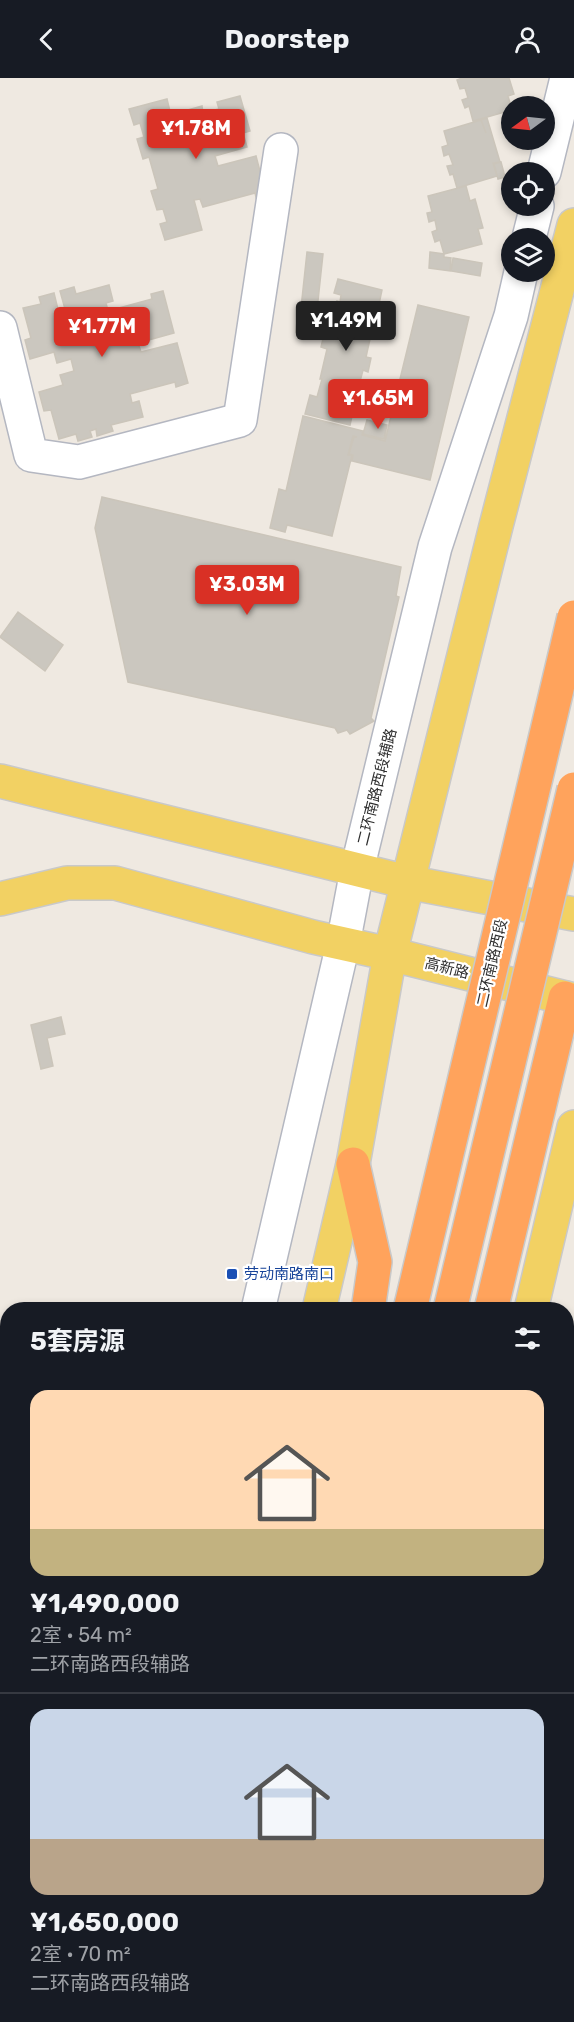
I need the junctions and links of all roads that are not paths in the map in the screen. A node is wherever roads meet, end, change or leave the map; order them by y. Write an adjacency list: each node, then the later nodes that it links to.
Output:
1 (567, 78): 3 (street)
2 (281, 150): 6 (street)
3 (546, 162)
4 (574, 225): 11 (main road)
5 (519, 282): 10 (street, 二环南路西段辅路)
6 (0, 328)
7 (574, 617): 22 (highway, 二环南路西段, bridge)
8 (0, 781): 10 (main road)
9 (574, 789): 23 (highway, bridge)
10 (357, 870): 11 (main road); 14 (street, 二环南路西段辅路)
11 (407, 882): 13 (main road); 15 (main road)
12 (0, 899): 14 (main road, 高新路)
13 (574, 914)
14 (344, 944): 15 (main road, 高新路); 19 (street, 二环南路西段辅路)
15 (390, 954): 16 (main road, 高新路); 18 (main road)
16 (569, 999): 24 (highway)
17 (574, 1127): 25 (main road)
18 (353, 1164): 20 (main road); 21 (highway)
19 (260, 1302)
20 (321, 1302)
21 (369, 1302)
22 (412, 1302)
23 (452, 1302)
24 (493, 1302)
25 (533, 1302)

